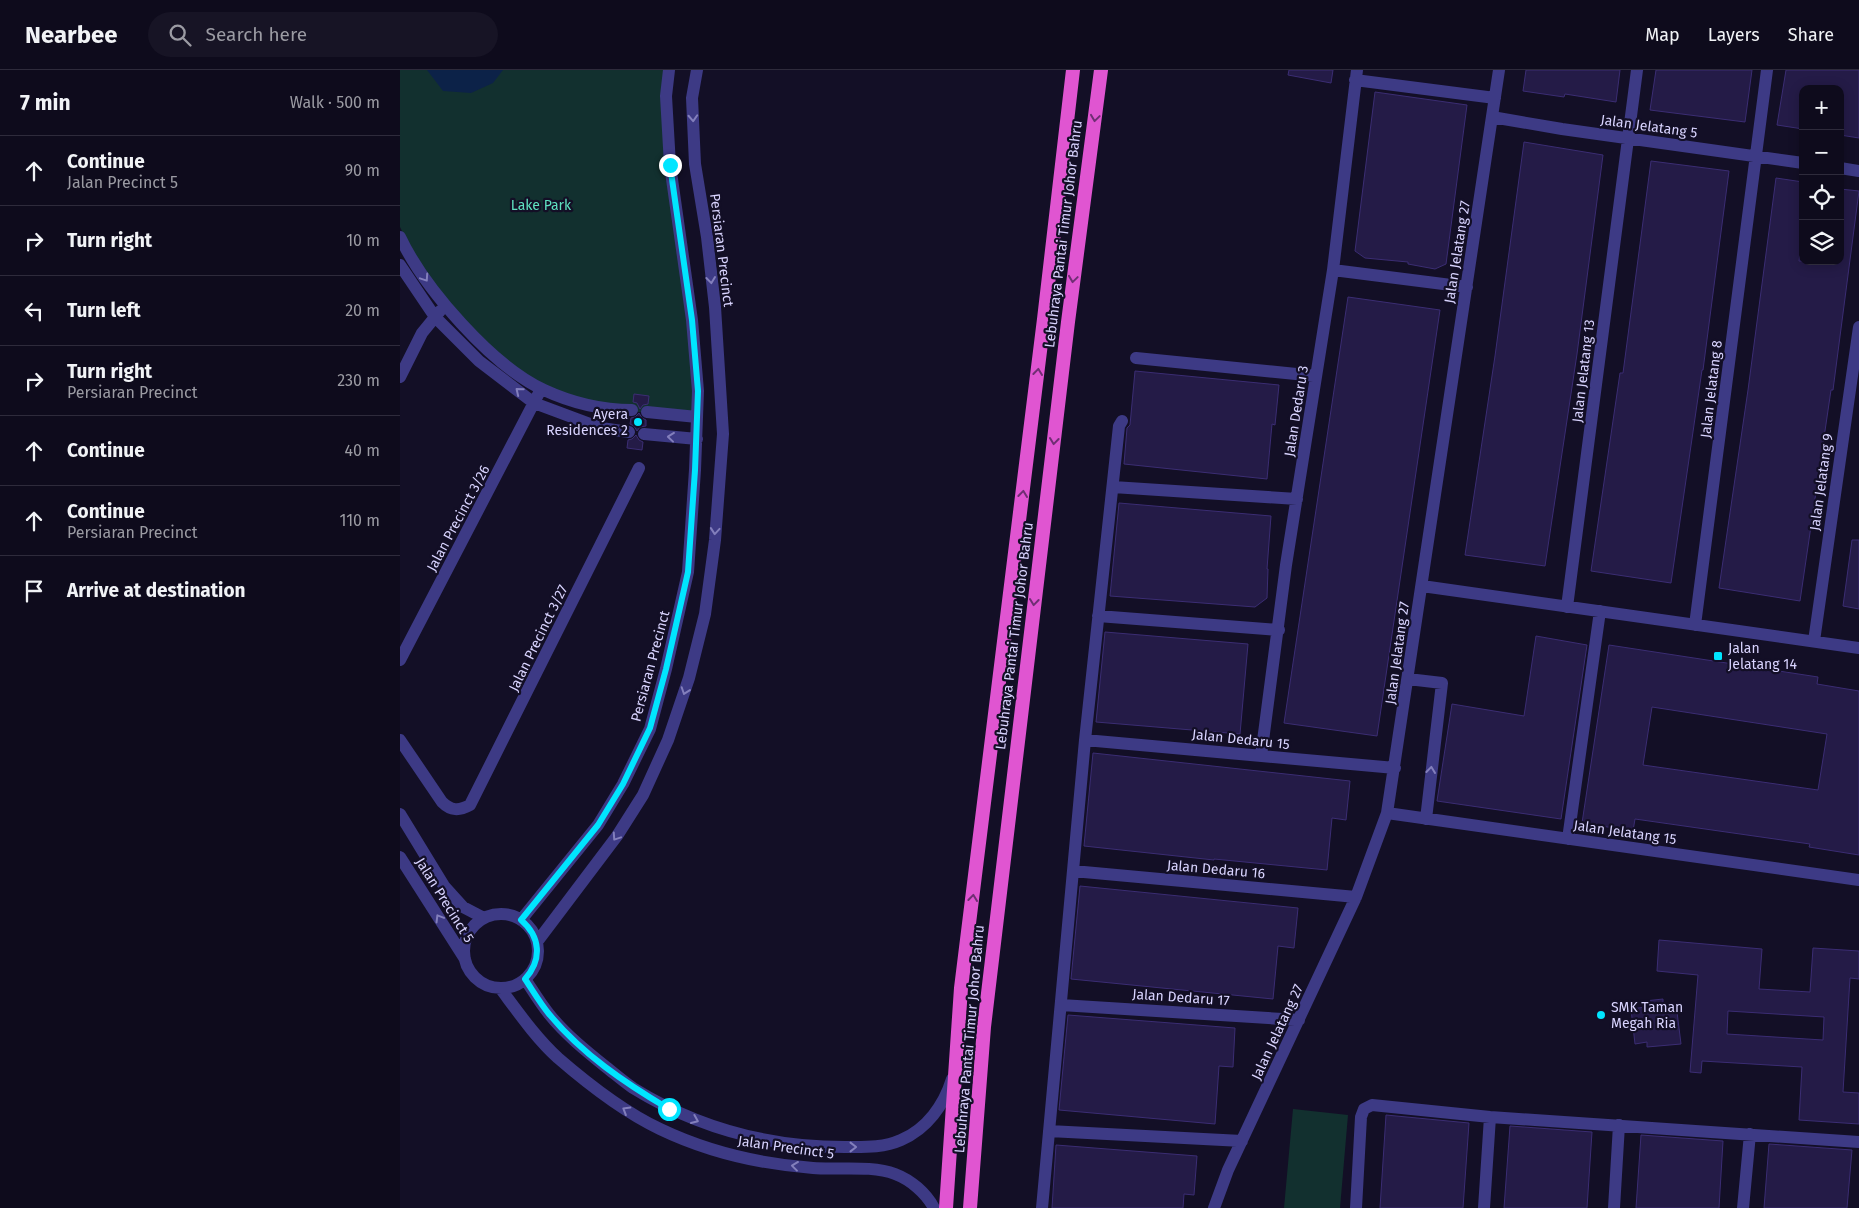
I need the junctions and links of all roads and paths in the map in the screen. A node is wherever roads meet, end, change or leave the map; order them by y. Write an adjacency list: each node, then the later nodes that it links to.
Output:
1 (669, 70): 30 (street, Persiaran Precinct)
2 (697, 70): 62 (street, Persiaran Precinct, one-way to 62)
3 (1073, 70): 68 (highway, Lebuhraya Pantai Timur Johor Bahru, one-way to 3)
4 (1101, 70): 77 (highway, Lebuhraya Pantai Timur Johor Bahru, one-way to 77)
5 (1499, 70): 9 (street, Jalan Jelatang 27)
6 (1637, 70): 11 (street, Jalan Jelatang 13)
7 (1768, 70): 12 (street, Jalan Jelatang 8)
8 (1356, 75): 9 (street); 18 (street, Jalan Dedaru 3)
9 (1495, 98): 10 (street, Jalan Jelatang 27)
10 (1492, 117): 11 (street, Jalan Jelatang 5); 19 (street, Jalan Jelatang 27)
11 (1628, 138): 12 (street, Jalan Jelatang 5); 39 (street, Jalan Jelatang 13)
12 (1756, 156): 13 (street, Jalan Jelatang 5); 42 (street, Jalan Jelatang 8)
13 (1799, 162)
14 (1844, 169): 15 (street)
15 (1859, 171)
16 (400, 237): 20 (street, one-way to 20)
17 (400, 265): 21 (street)
18 (1333, 270): 19 (street); 24 (street, Jalan Dedaru 3)
19 (1467, 287): 38 (street, Jalan Jelatang 27)
20 (445, 306): 21 (street); 26 (street)
21 (435, 317): 25 (street); 27 (street, one-way to 21)
22 (1859, 327): 44 (street, Jalan Jelatang 9)
23 (1136, 358): 24 (street)
24 (1316, 376): 37 (street, Jalan Dedaru 3)
25 (400, 377)
26 (542, 389): 27 (street, Jalan Precinct 3/26); 28 (street)
27 (534, 403): 32 (street); 46 (street, Jalan Precinct 3/26)
28 (614, 410): 29 (street); 32 (street)
29 (632, 410)
30 (697, 417): 34 (street, Persiaran Precinct); 34 (street, one-way to 30)
31 (1122, 422): 36 (street)
32 (613, 431): 33 (street)
33 (629, 432)
34 (697, 439): 61 (street, Persiaran Precinct)
35 (639, 468): 48 (street, Jalan Precinct 3/27)
36 (1113, 487): 37 (street); 41 (street)
37 (1297, 499): 43 (street, Jalan Dedaru 3)
38 (1422, 586): 39 (street); 47 (street, Jalan Jelatang 27)
39 (1567, 607): 40 (street)
40 (1600, 611): 42 (street); 55 (street)
41 (1098, 616): 43 (street); 49 (street)
42 (1695, 625): 44 (street)
43 (1279, 630): 50 (street, Jalan Dedaru 3)
44 (1814, 641): 45 (street)
45 (1859, 648)
46 (400, 660)
47 (1408, 679): 51 (street, Jalan Jelatang 27); 54 (street, one-way to 47)
48 (400, 740)
49 (1085, 740): 50 (street, Jalan Dedaru 15); 57 (street)
50 (1261, 756): 51 (street, Jalan Dedaru 15)
51 (1395, 768): 52 (street, Jalan Jelatang 27)
52 (1387, 813): 54 (street, Jalan Jelatang 15); 59 (street, Jalan Jelatang 27)
53 (400, 814): 60 (street, Jalan Precinct 5)
54 (1426, 819): 55 (street, Jalan Jelatang 15)
55 (1568, 839): 58 (street, Jalan Jelatang 15)
56 (400, 857): 63 (street, Jalan Precinct 5, one-way to 56)
57 (1073, 871): 59 (street, Jalan Dedaru 16); 66 (street)
58 (1859, 880)
59 (1356, 897): 67 (street, Jalan Jelatang 27)
60 (484, 918): 61 (street); 63 (street)
61 (521, 920): 62 (street)
62 (537, 942): 64 (street)
63 (465, 959): 65 (street)
64 (525, 979): 65 (street); 68 (street, Jalan Precinct 5, one-way to 68)
65 (500, 988): 75 (street, Jalan Precinct 5, one-way to 65)
66 (1061, 1004): 67 (street, Jalan Dedaru 17); 71 (street)
67 (1299, 1020): 73 (street, Jalan Jelatang 27)
68 (956, 1068): 76 (highway, Lebuhraya Pantai Timur Johor Bahru)
69 (1490, 1117): 70 (street); 80 (street); 81 (street)
70 (1619, 1125): 72 (street); 82 (street)
71 (1049, 1131): 73 (street); 78 (street)
72 (1750, 1134): 74 (street); 83 (street)
73 (1242, 1141): 79 (street, Jalan Jelatang 27)
74 (1859, 1142)
75 (934, 1208)
76 (946, 1208)
77 (970, 1208)
78 (1042, 1208)
79 (1214, 1208)
80 (1356, 1208)
81 (1484, 1208)
82 (1614, 1208)
83 (1743, 1208)

